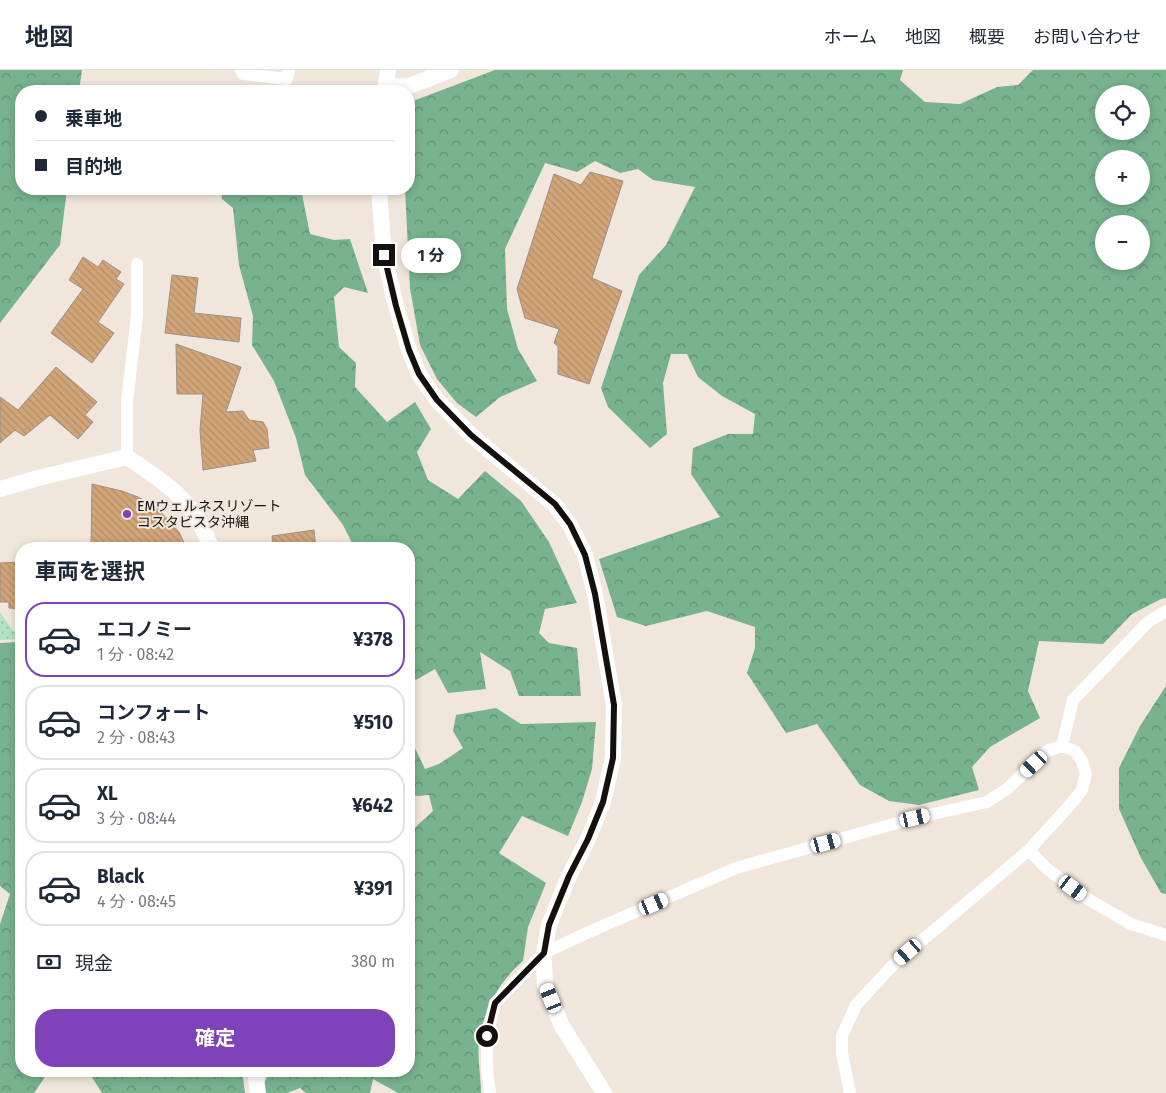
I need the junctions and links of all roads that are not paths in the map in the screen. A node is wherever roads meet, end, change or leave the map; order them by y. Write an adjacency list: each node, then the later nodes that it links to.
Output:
1 (241, 70): 2 (street)
2 (289, 70)
3 (388, 70): 5 (street)
4 (451, 70): 6 (street)
5 (386, 85)
6 (412, 85)
7 (379, 195): 16 (street)
8 (138, 264): 9 (street)
9 (127, 457): 10 (street); 11 (street)
10 (0, 489)
11 (209, 542)
12 (1166, 611): 13 (street)
13 (1062, 746): 14 (street); 16 (street)
14 (1029, 850): 15 (street); 21 (street)
15 (1166, 935)
16 (544, 953): 19 (street); 20 (street)
17 (256, 1077): 18 (street)
18 (258, 1093)
19 (490, 1093)
20 (604, 1093)
21 (850, 1093)

